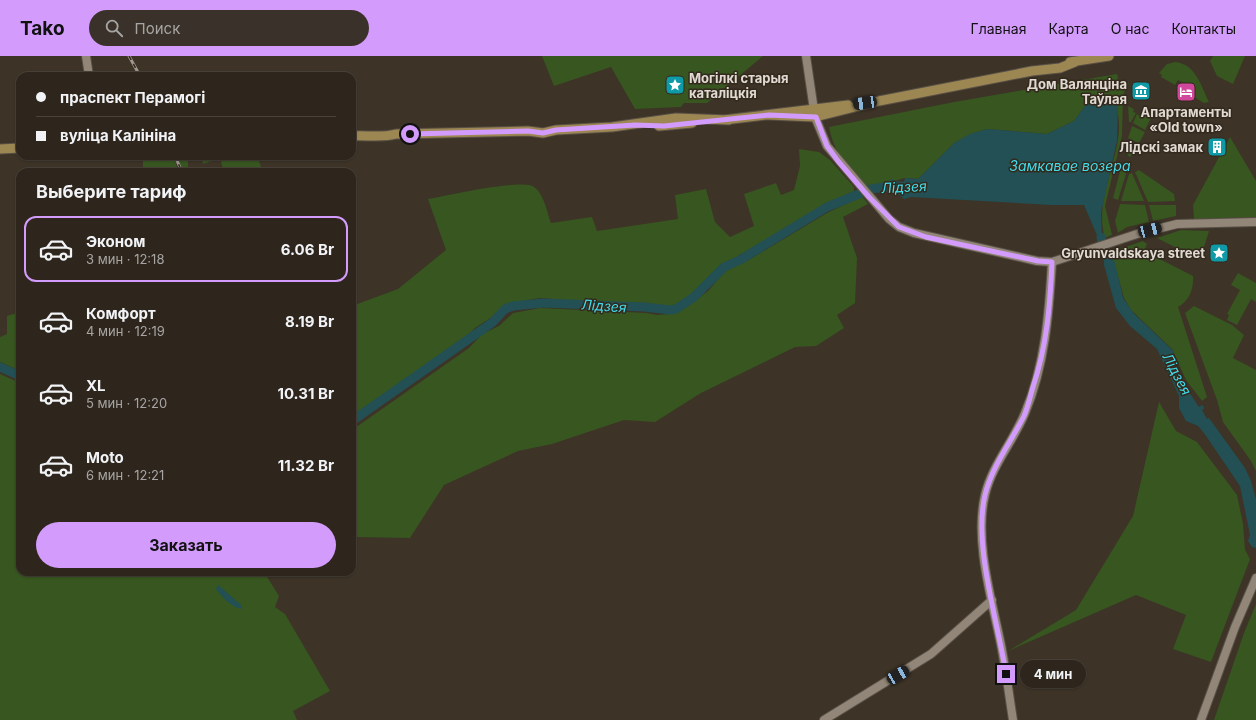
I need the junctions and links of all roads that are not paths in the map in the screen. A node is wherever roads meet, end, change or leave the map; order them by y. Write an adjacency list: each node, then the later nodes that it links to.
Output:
1 (86, 56): 5 (main road)
2 (806, 56): 6 (main road)
3 (1109, 56): 4 (main road)
4 (1075, 59): 6 (main road)
5 (89, 72)
6 (815, 113): 7 (main road); 11 (main road)
7 (356, 136)
8 (16, 148): 9 (main road)
9 (0, 149)
10 (1256, 222): 11 (main road)
11 (1052, 262): 13 (main road)
12 (1256, 578): 16 (main road)
13 (992, 600): 14 (main road); 15 (main road)
14 (824, 720)
15 (1013, 720)
16 (1201, 720)

